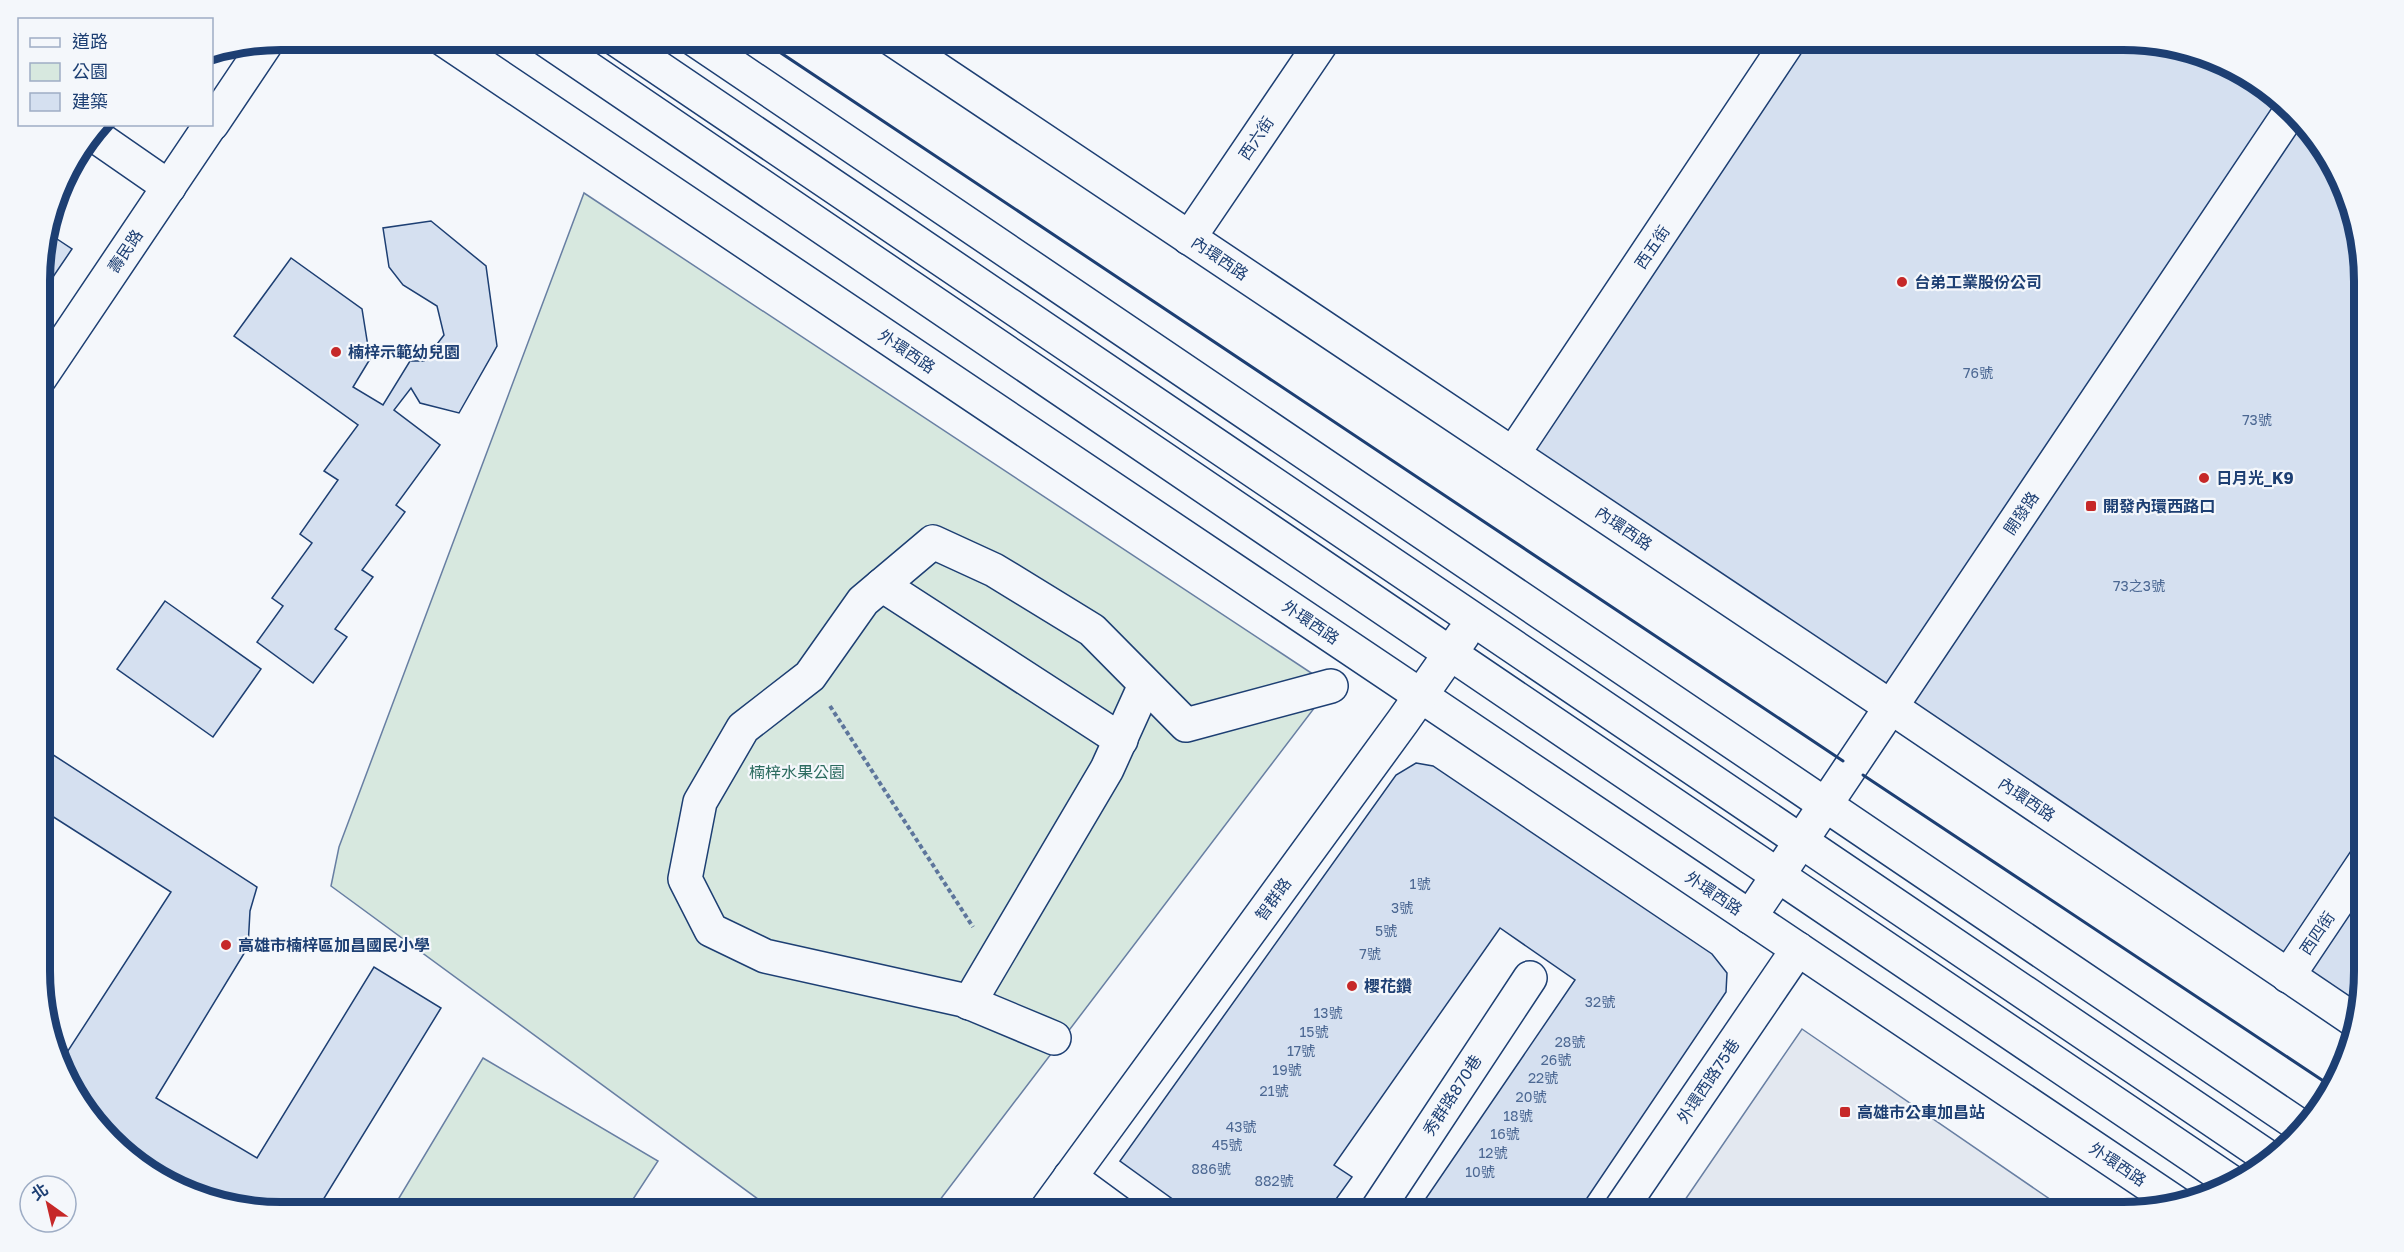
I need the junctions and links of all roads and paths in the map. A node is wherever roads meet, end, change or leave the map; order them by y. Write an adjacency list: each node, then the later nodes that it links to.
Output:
1 (261, 50): 10 (street, 壽民路)
2 (459, 50): 24 (street, 外環西路)
3 (561, 50): 20 (street)
4 (631, 50): 19 (street)
5 (710, 50): 17 (street)
6 (908, 50): 14 (street, 內環西路)
7 (1317, 50): 14 (street, 西六街)
8 (1783, 50): 16 (street, 西五街)
9 (2287, 117): 25 (street, 開發路)
10 (213, 121)
11 (210, 126): 13 (street, 壽民路)
12 (99, 138): 13 (street)
13 (169, 187): 15 (street, 壽民路)
14 (1189, 238): 16 (street, 內環西路)
15 (50, 363)
16 (1513, 454): 25 (street, 內環西路)
17 (1501, 583): 19 (street, 智群路); 27 (street)
18 (882, 585): 21 (street); 22 (street); 26 (street)
19 (1474, 619): 20 (street, 智群路); 28 (street)
20 (1451, 652): 24 (street, 智群路); 29 (street)
21 (810, 676): 33 (path); 36 (street)
22 (1145, 685): 23 (street); 26 (street)
23 (1331, 686)
24 (1421, 696): 31 (street, 外環西路); 41 (street, 智群路)
25 (1891, 707): 27 (street, 開發路); 34 (street, 內環西路)
26 (1121, 740): 33 (street)
27 (1826, 804): 28 (street, 開發路); 39 (street)
28 (1801, 843): 29 (street, 開發路); 40 (street)
29 (1778, 877): 31 (street, 開發路); 42 (street)
30 (2354, 877): 34 (street, 西四街)
31 (1750, 917): 32 (street, 外環西路)
32 (1798, 949): 43 (street, 外環西路); 47 (street, 外環西路75巷)
33 (994, 960): 36 (street)
34 (2288, 976): 37 (street, 內環西路)
35 (1530, 978): 46 (street, 秀群路870巷)
36 (969, 1003): 38 (street)
37 (2350, 1017)
38 (1054, 1038)
39 (2297, 1124)
40 (2264, 1155)
41 (1070, 1177): 44 (street, 智群路); 45 (street)
42 (2226, 1179)
43 (2169, 1198)
44 (1052, 1202)
45 (1104, 1202)
46 (1382, 1202)
47 (1626, 1202)

